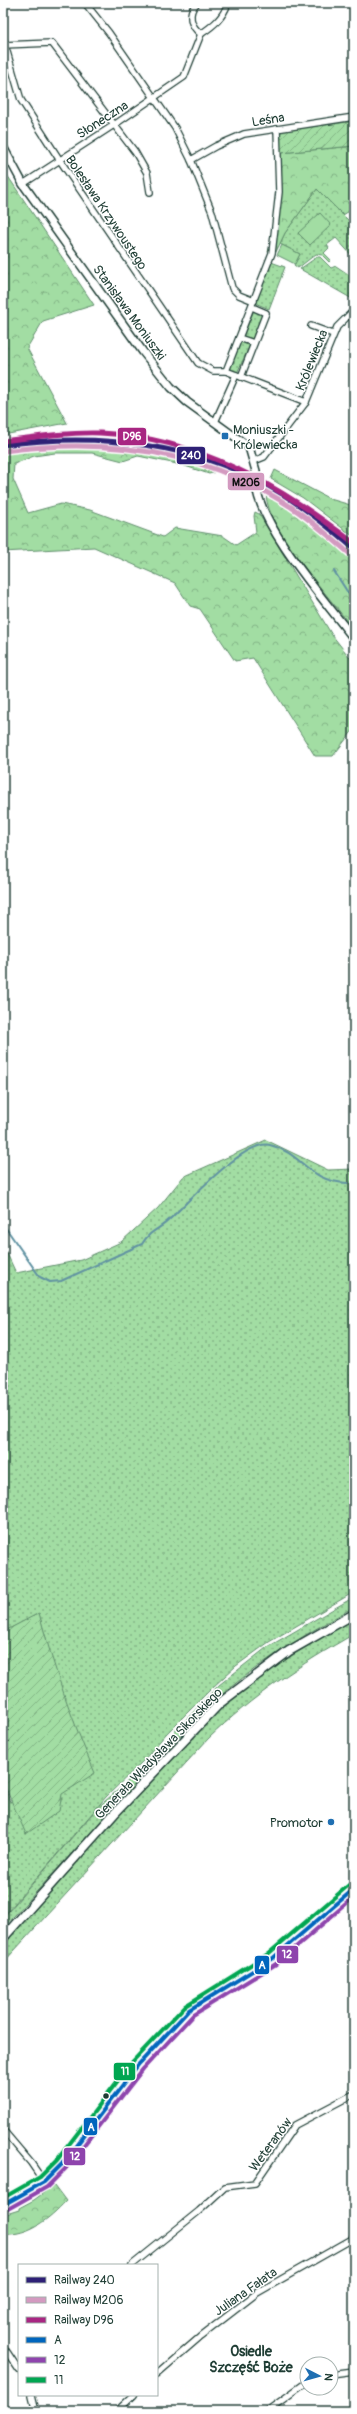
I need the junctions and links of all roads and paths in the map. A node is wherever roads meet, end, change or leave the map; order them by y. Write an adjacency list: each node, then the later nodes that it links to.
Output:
1 (85, 3): 6 (street)
2 (197, 3): 4 (street)
3 (228, 3): 4 (street)
4 (201, 34): 6 (street, Słoneczna)
5 (4, 42): 8 (street); 11 (street, Bolesława Krzywoustego)
6 (152, 99): 8 (street, Słoneczna); 12 (street)
7 (354, 117): 9 (street, Leśna)
8 (114, 125): 11 (street, Słoneczna); 14 (street)
9 (277, 129): 12 (street, Leśna); 15 (street)
10 (3, 147): 13 (street, Stanisława Moniuszki)
11 (59, 159): 13 (street, Słoneczna); 22 (street, Bolesława Krzywoustego)
12 (191, 160): 15 (street)
13 (23, 184): 25 (street, Stanisława Moniuszki)
14 (150, 192)
15 (254, 301): 16 (street)
16 (252, 307): 20 (street); 21 (street)
17 (354, 310): 19 (street, Królewiecka)
18 (311, 326): 19 (street)
19 (333, 334): 24 (street, Królewiecka)
20 (239, 338): 21 (street); 22 (street)
21 (254, 343): 23 (street)
22 (226, 372): 23 (street, Bolesława Krzywoustego)
23 (238, 376): 24 (street, Królewiecka); 25 (street)
24 (306, 402): 26 (street, Królewiecka)
25 (216, 422): 26 (street, Stanisława Moniuszki)
26 (254, 461): 27 (street, Stanisława Moniuszki)
27 (256, 471)
28 (256, 485): 29 (street)
29 (354, 639)
30 (354, 1614): 32 (main road, Generała Władysława Sikorskiego)
31 (354, 1889): 35 (street)
32 (3, 1938)
33 (354, 2094): 38 (street, Weteranów)
34 (3, 2130): 35 (street)
35 (44, 2182): 36 (street)
36 (3, 2205)
37 (354, 2238): 42 (street, Juliana Fałata)
38 (133, 2264)
39 (3, 2346): 40 (street)
40 (17, 2361)
41 (354, 2371): 43 (street)
42 (158, 2373)
43 (339, 2373)
44 (299, 2388): 49 (street)
45 (32, 2396): 47 (street)
46 (133, 2396): 48 (street)
47 (36, 2411)
48 (117, 2411)
49 (267, 2411)

